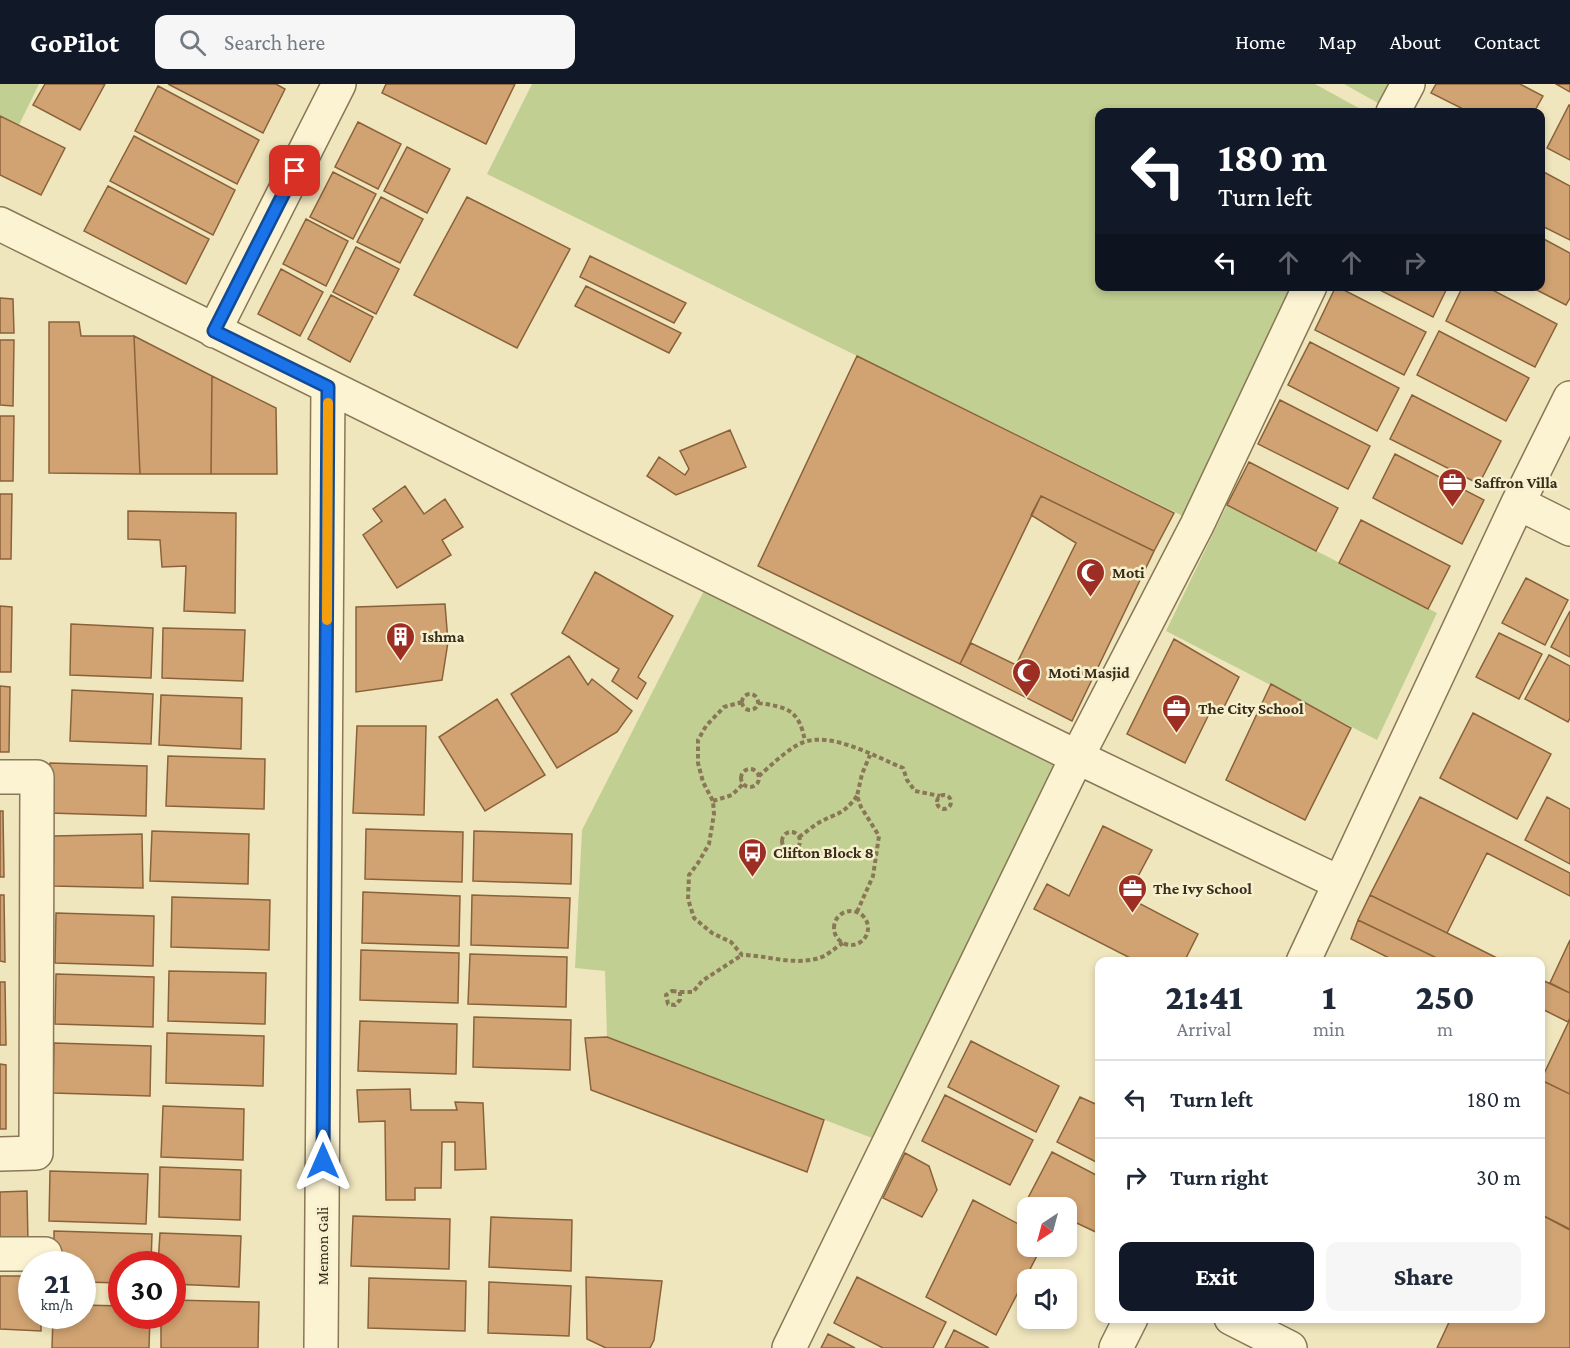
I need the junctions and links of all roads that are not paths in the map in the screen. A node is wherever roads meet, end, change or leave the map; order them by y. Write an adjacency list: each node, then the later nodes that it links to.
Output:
1 (1407, 84): 3 (street)
2 (333, 86): 6 (street)
3 (1396, 108)
4 (0, 224): 6 (street)
5 (1309, 291): 11 (street)
6 (214, 331): 7 (street)
7 (328, 387): 11 (street); 20 (street, Memon Gali)
8 (1570, 398): 9 (street)
9 (1518, 503): 10 (street); 13 (street)
10 (1570, 529)
11 (1077, 757): 13 (street); 21 (street)
12 (0, 777): 15 (street)
13 (1340, 883): 14 (street)
14 (1305, 957)
15 (0, 1154)
16 (0, 1254): 17 (street)
17 (18, 1254)
18 (1128, 1323): 22 (street)
19 (1241, 1323): 23 (street)
20 (321, 1348)
21 (789, 1348)
22 (1116, 1348)
23 (1290, 1348)

